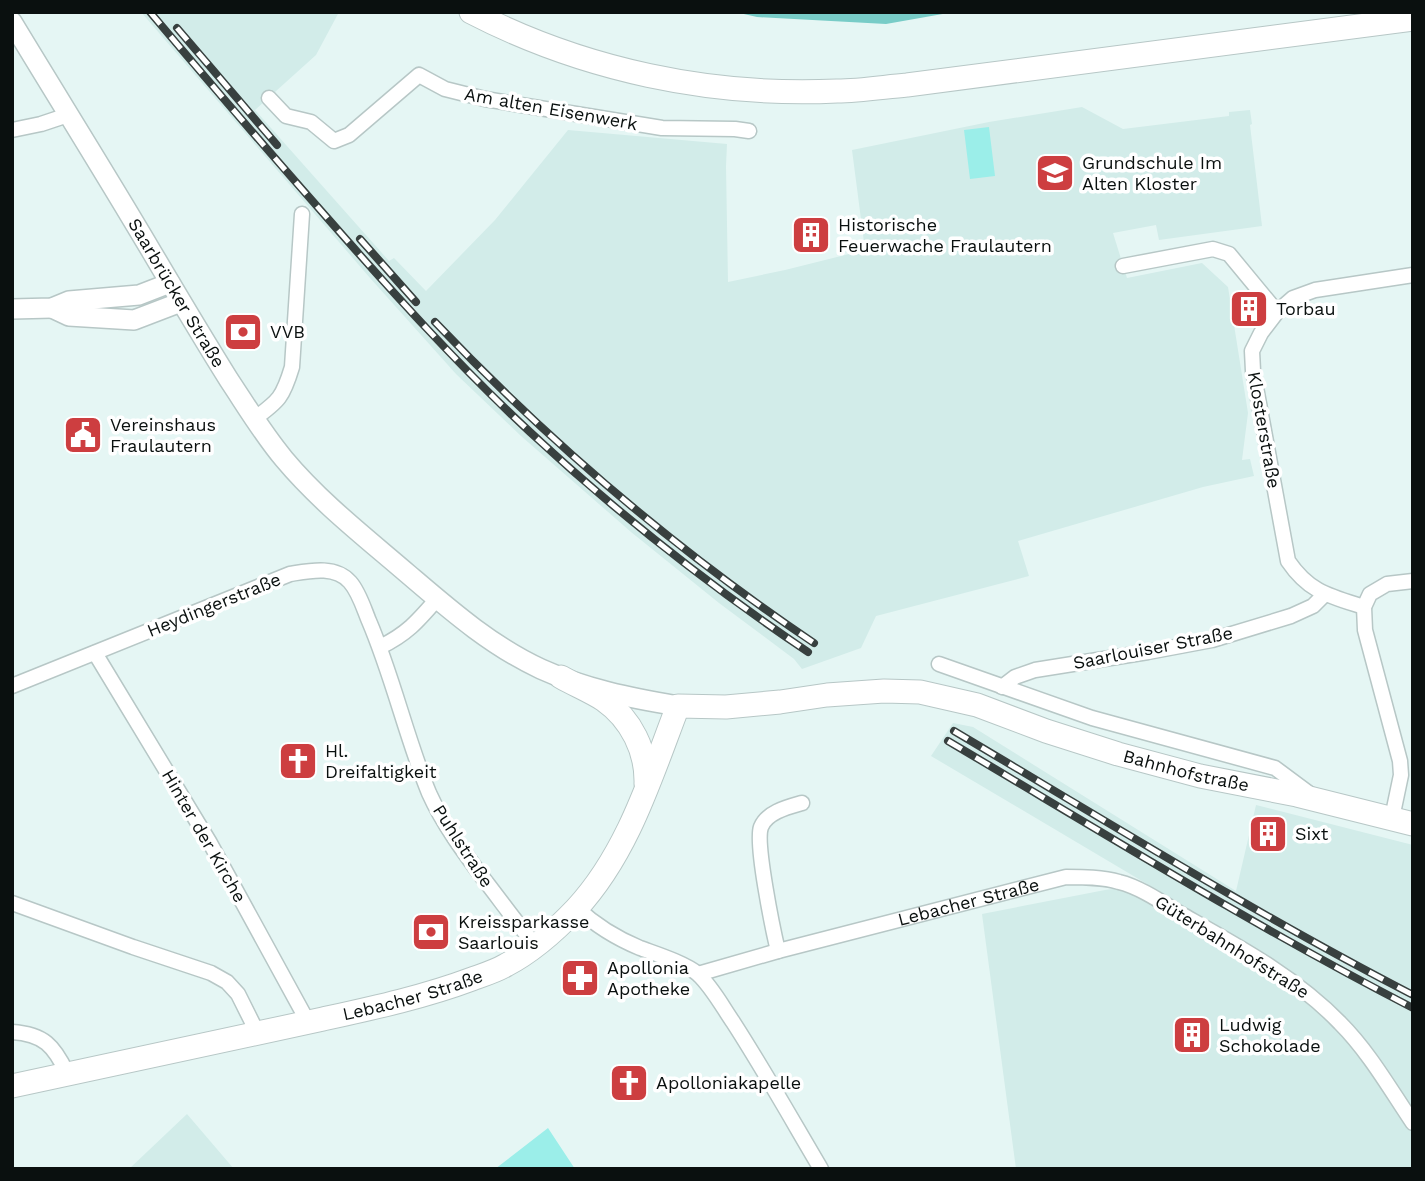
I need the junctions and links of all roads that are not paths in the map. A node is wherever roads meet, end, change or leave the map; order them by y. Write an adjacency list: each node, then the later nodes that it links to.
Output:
1 (471, 12): 2 (main road)
2 (1413, 19)
3 (12, 22): 5 (street, Saarbrücker Straße)
4 (269, 98): 7 (street, Am alten Eisenwerk)
5 (68, 115): 6 (street); 11 (street, Saarbrücker Straße)
6 (12, 130)
7 (749, 131)
8 (302, 214): 16 (street)
9 (1123, 266): 15 (street)
10 (1413, 275): 15 (street)
11 (170, 283): 12 (street, Saarbrücker Straße); 14 (street)
12 (181, 302): 14 (street); 16 (street, Saarbrücker Straße)
13 (12, 309): 14 (street)
14 (52, 309)
15 (1277, 312): 18 (street, Klosterstraße)
16 (254, 419): 19 (street, Saarbrücker Straße)
17 (1413, 581): 20 (street)
18 (1324, 595): 20 (street); 26 (street, Saarlouiser Straße)
19 (437, 599): 21 (street); 24 (street, Saarbrücker Straße)
20 (1364, 607): 28 (street)
21 (380, 647): 22 (street, Heydingerstraße); 36 (street, Puhlstraße)
22 (95, 653): 25 (street, Heydingerstraße); 39 (street, Hinter der Kirche)
23 (939, 664): 26 (street)
24 (561, 677): 27 (street, Saarbrücker Straße); 29 (main road)
25 (12, 686)
26 (1002, 687): 30 (street)
27 (678, 706): 29 (main road, Lebacher Straße); 30 (main road, Bahnhofstraße)
28 (1407, 774): 32 (street)
29 (646, 788): 35 (main road, Lebacher Straße)
30 (1317, 799): 32 (main road, Bahnhofstraße)
31 (802, 803): 37 (street)
32 (1403, 821)
33 (1120, 882): 37 (street, Lebacher Straße); 44 (street, Güterbahnhofstraße)
34 (12, 903): 41 (street)
35 (577, 908): 36 (main road, Lebacher Straße); 38 (street)
36 (536, 946): 39 (main road, Lebacher Straße)
37 (778, 951): 38 (street, Lebacher Straße)
38 (698, 974): 45 (street)
39 (308, 1022): 41 (main road, Lebacher Straße)
40 (12, 1032): 42 (street)
41 (258, 1034): 42 (main road, Lebacher Straße)
42 (67, 1073): 43 (main road, Lebacher Straße)
43 (12, 1086)
44 (1413, 1123)
45 (821, 1169)

